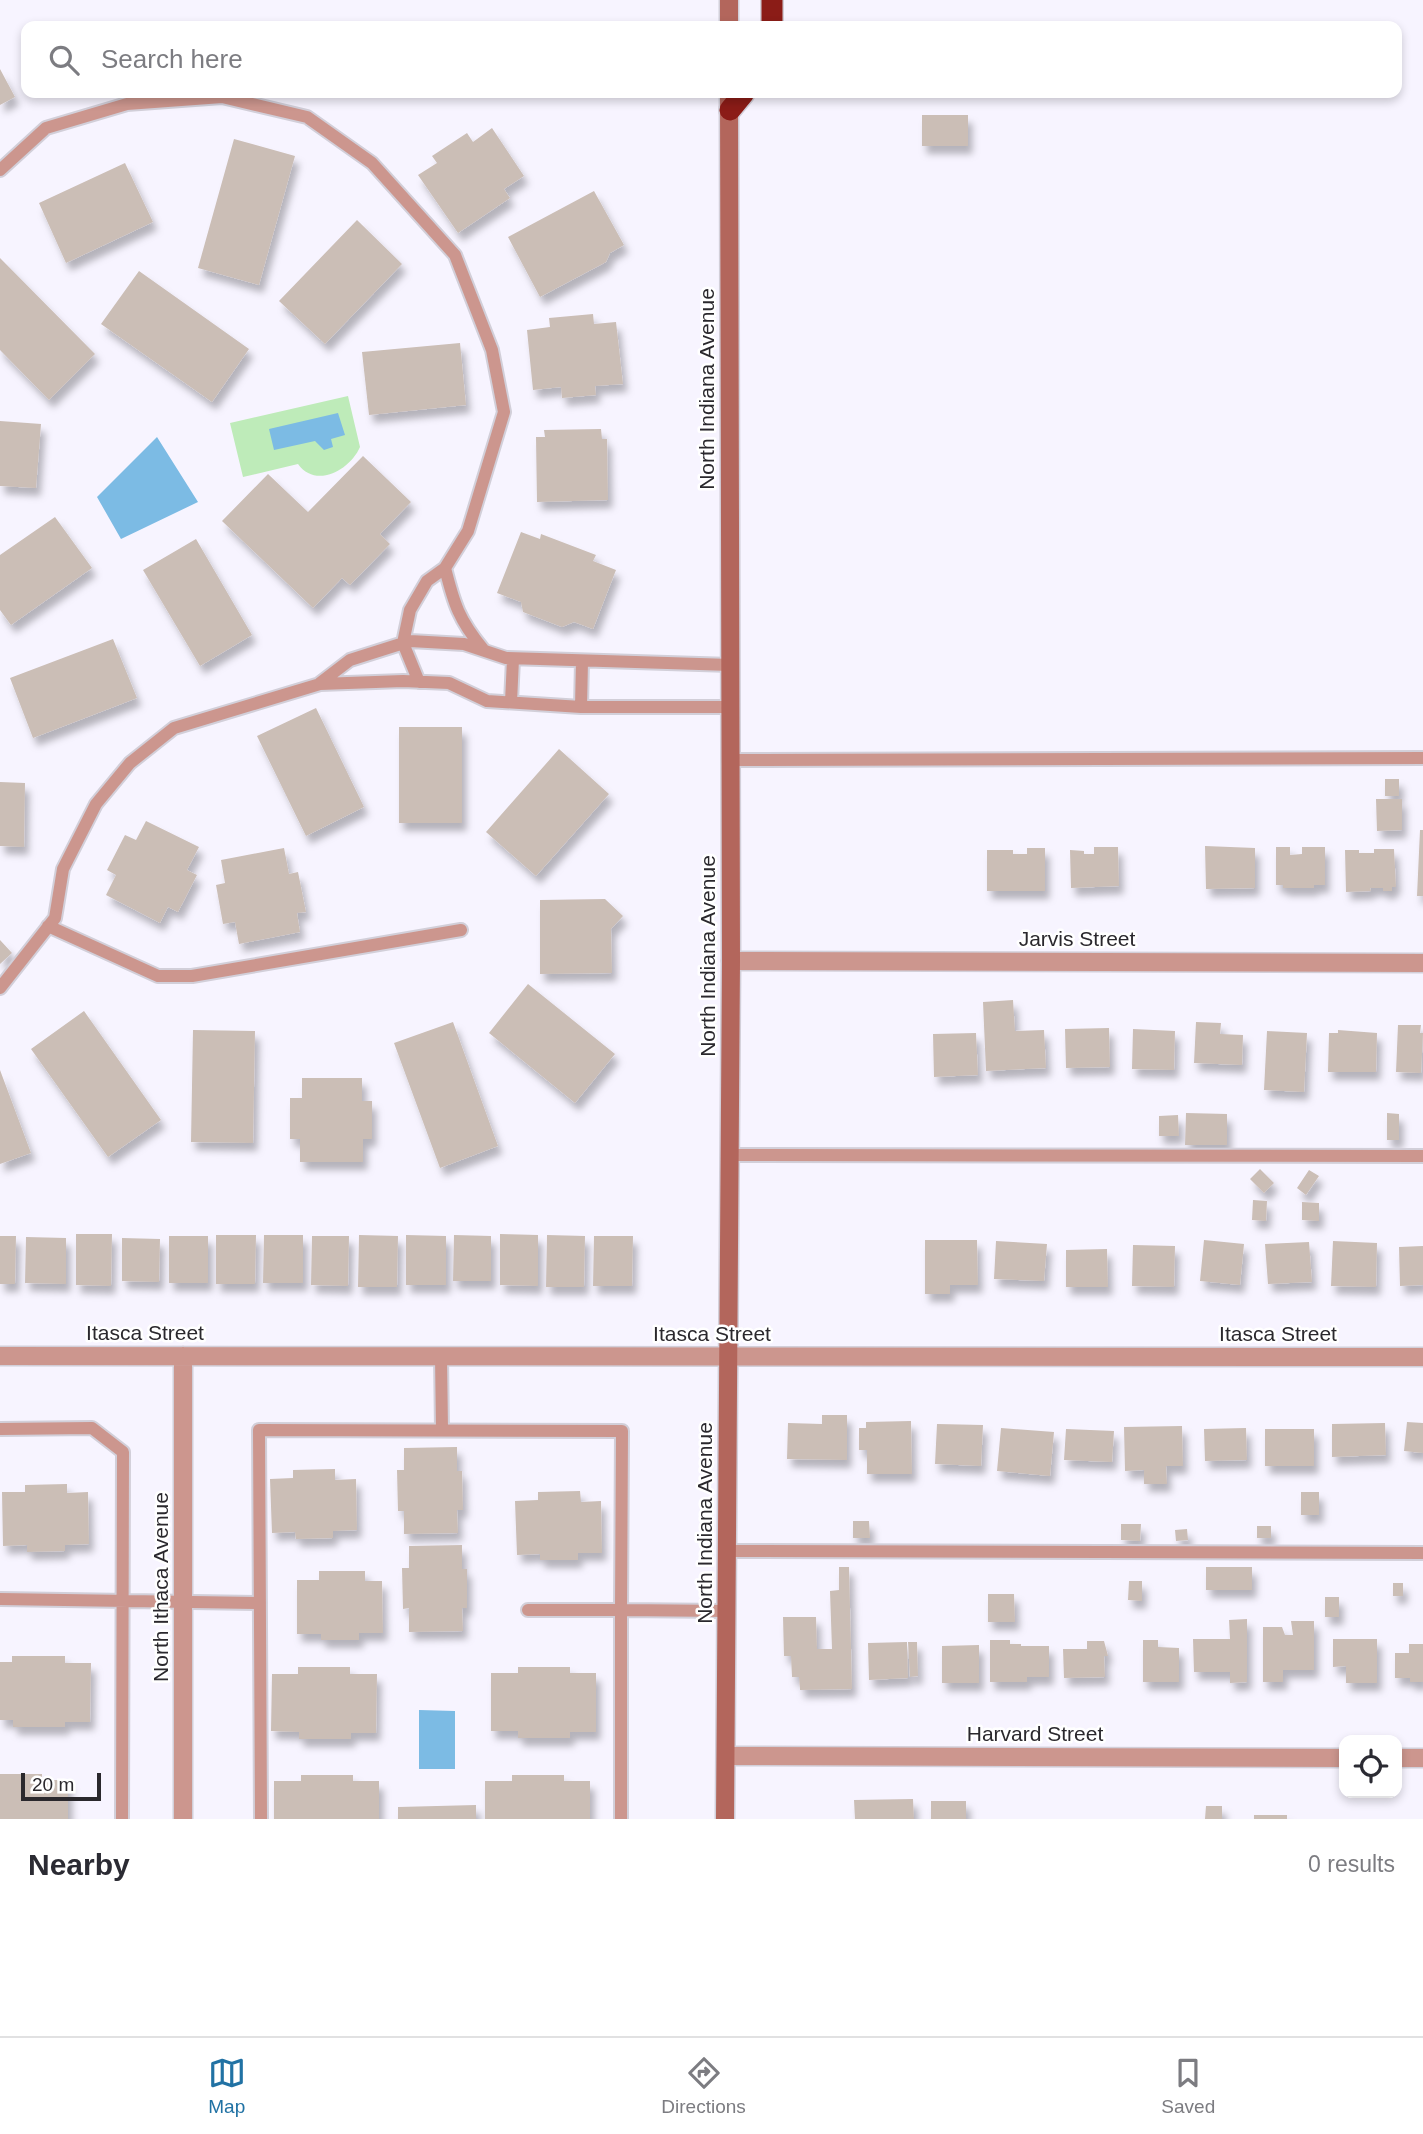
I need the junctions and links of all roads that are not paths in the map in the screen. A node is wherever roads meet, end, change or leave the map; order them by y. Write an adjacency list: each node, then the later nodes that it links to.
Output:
1 (729, 0): 3 (main road)
2 (772, 0): 4 (highway)
3 (729, 21)
4 (772, 21)
5 (208, 98): 8 (lane)
6 (226, 98): 9 (lane)
7 (729, 101): 14 (main road, North Indiana Avenue)
8 (0, 170)
9 (445, 568): 10 (lane); 11 (lane)
10 (404, 643): 11 (lane); 15 (lane); 16 (lane)
11 (485, 651): 12 (lane)
12 (513, 659): 13 (lane); 17 (lane)
13 (582, 661): 14 (lane); 18 (lane)
14 (731, 665): 19 (main road, North Indiana Avenue)
15 (419, 682): 16 (lane); 17 (lane)
16 (320, 684): 22 (lane)
17 (511, 702): 18 (lane)
18 (581, 707): 19 (lane)
19 (731, 707): 21 (main road, North Indiana Avenue)
20 (1423, 758): 21 (lane)
21 (731, 760): 24 (main road, North Indiana Avenue)
22 (48, 926): 23 (lane); 26 (lane)
23 (461, 930)
24 (731, 961): 25 (street, Jarvis Street); 27 (main road, North Indiana Avenue)
25 (1423, 963)
26 (0, 988)
27 (730, 1154): 28 (lane); 32 (main road, North Indiana Avenue)
28 (1423, 1156)
29 (0, 1356): 30 (street, Itasca Street)
30 (183, 1356): 31 (street, Itasca Street); 40 (street, North Ithaca Avenue)
31 (441, 1356): 32 (street, Itasca Street); 35 (lane)
32 (729, 1357): 33 (street, Itasca Street); 36 (main road, North Indiana Avenue)
33 (1423, 1357)
34 (0, 1429): 39 (lane)
35 (442, 1430): 41 (lane); 43 (lane)
36 (727, 1551): 37 (lane); 44 (main road, North Indiana Avenue)
37 (1423, 1553)
38 (0, 1599): 39 (lane)
39 (122, 1602): 40 (lane); 49 (lane)
40 (183, 1603): 41 (lane); 50 (street, North Ithaca Avenue)
41 (260, 1603): 51 (lane)
42 (528, 1610): 43 (lane)
43 (621, 1610): 44 (lane); 52 (lane)
44 (727, 1611): 45 (main road, North Indiana Avenue)
45 (726, 1756): 46 (street, Harvard Street); 53 (main road, North Indiana Avenue)
46 (1339, 1758)
47 (1402, 1758): 48 (street)
48 (1423, 1758)
49 (121, 1819)
50 (183, 1819)
51 (261, 1819)
52 (621, 1819)
53 (726, 1819)

